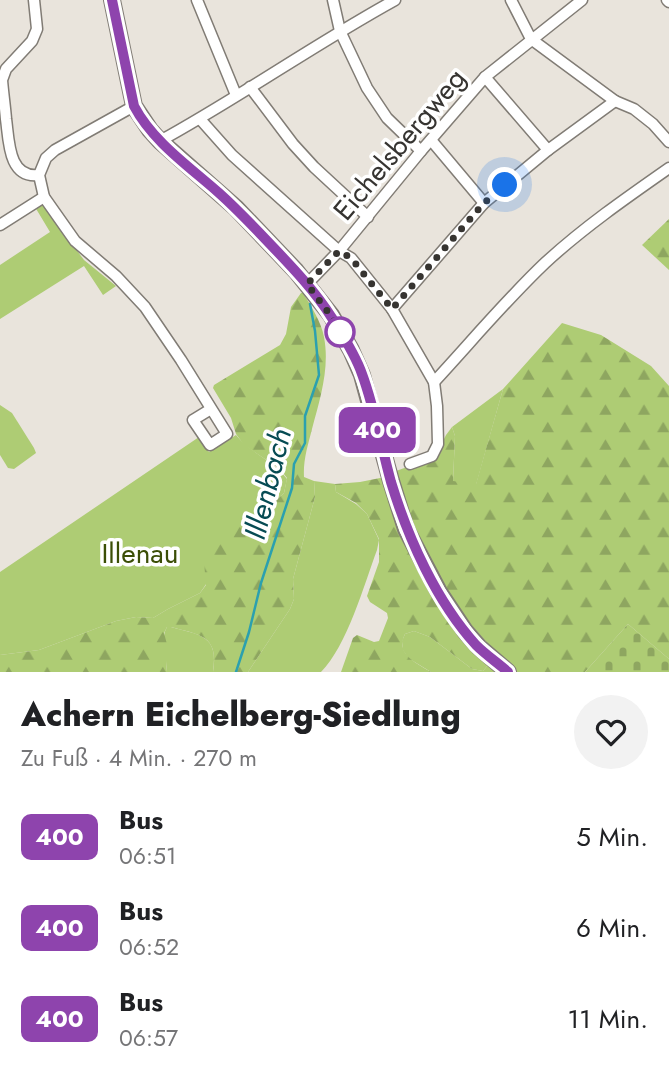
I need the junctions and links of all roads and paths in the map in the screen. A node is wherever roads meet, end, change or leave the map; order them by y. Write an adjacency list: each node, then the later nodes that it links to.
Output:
1 (34, 0): 22 (street)
2 (113, 0): 14 (main road)
3 (198, 0): 12 (street)
4 (333, 0): 8 (street)
5 (395, 0): 8 (street)
6 (511, 0): 9 (street)
7 (582, 0): 9 (street, Eichelsbergweg)
8 (340, 31): 11 (street); 20 (street)
9 (531, 39): 10 (street, Eichelsbergweg); 13 (street)
10 (485, 77): 16 (street, Eichelsbergweg); 19 (street)
11 (250, 87): 12 (street); 25 (street)
12 (236, 95): 15 (street)
13 (615, 101): 18 (street); 19 (street)
14 (134, 106): 17 (main road); 22 (street)
15 (200, 119): 17 (street); 27 (street)
16 (431, 140): 20 (street, Eichelsbergweg); 24 (street)
17 (160, 141): 28 (main road)
18 (669, 142)
19 (548, 150): 24 (street)
20 (421, 151): 25 (street, Eichelsbergweg)
21 (669, 168): 30 (street)
22 (39, 175): 23 (street)
23 (44, 197): 26 (street); 31 (street)
24 (484, 203): 29 (street)
25 (368, 217): 27 (street, Eichelsbergweg)
26 (0, 225)
27 (339, 251): 28 (street, Eichelsbergweg); 29 (street)
28 (307, 284): 33 (main road)
29 (392, 309): 30 (street)
30 (434, 382): 32 (street)
31 (211, 409)
32 (410, 464)
33 (508, 672)

